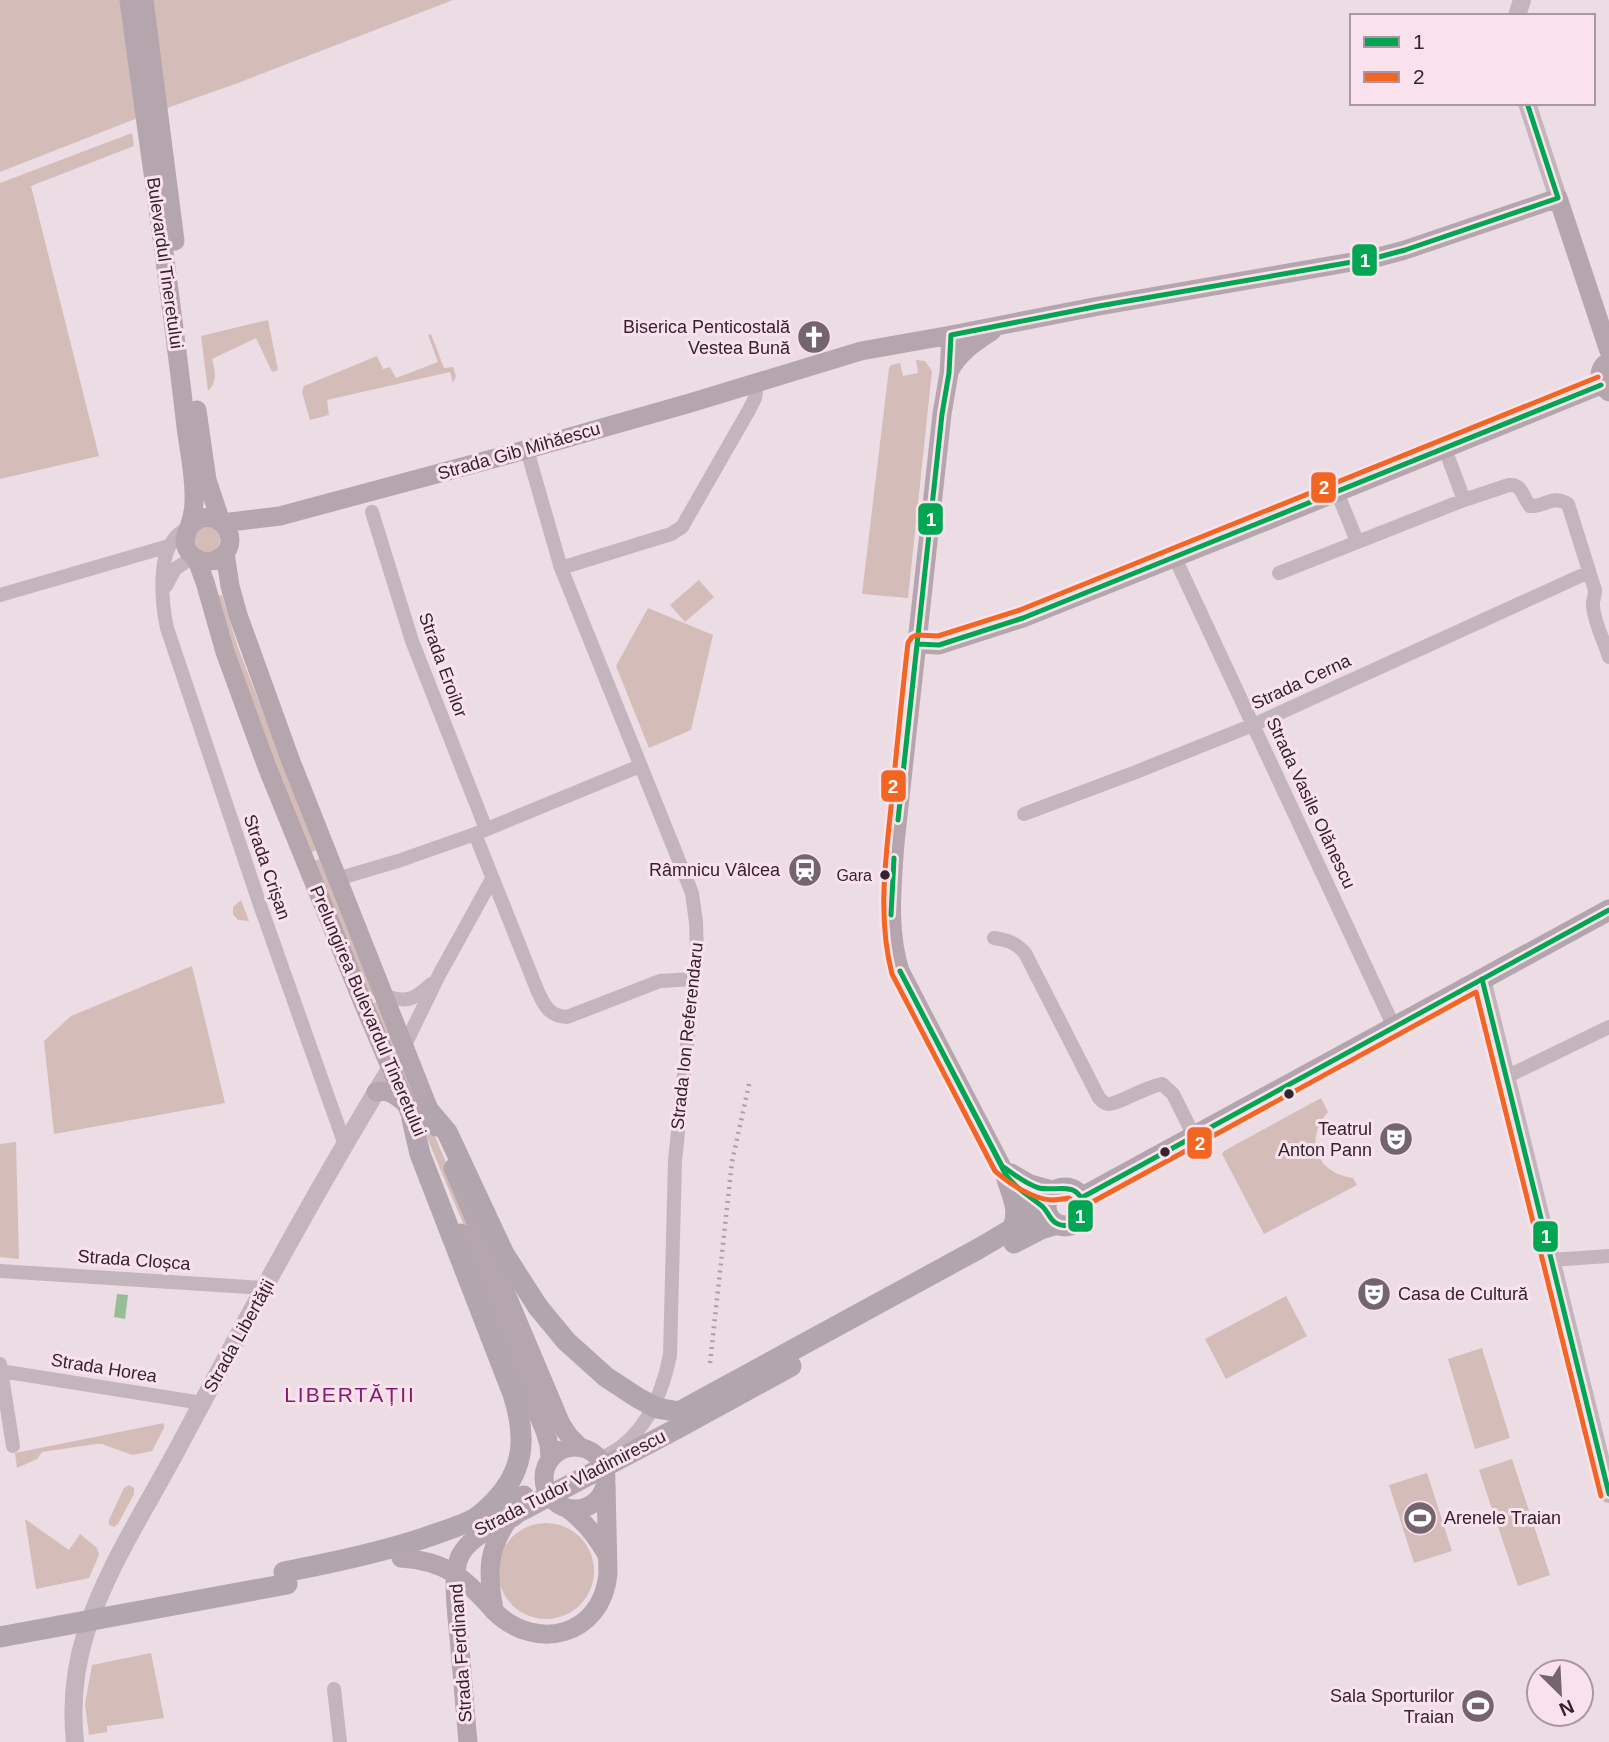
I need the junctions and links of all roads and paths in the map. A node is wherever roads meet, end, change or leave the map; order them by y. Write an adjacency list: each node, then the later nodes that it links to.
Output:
1 (129, 0): 4 (main road, Bulevardul Tineretului)
2 (144, 0): 4 (main road, Bulevardul Tineretului)
3 (1528, 105): 5 (street)
4 (152, 120): 20 (main road, Bulevardul Tineretului); 21 (main road, Bulevardul Tineretului)
5 (1558, 198): 6 (main road, Strada Gib Mihăescu); 9 (main road)
6 (1003, 325): 7 (main road, Strada Gib Mihăescu); 11 (main road)
7 (951, 335): 8 (main road, Strada Gib Mihăescu); 11 (main road)
8 (914, 341): 11 (main road); 12 (main road, Strada Gib Mihăescu)
9 (1609, 351)
10 (1609, 360): 13 (main road)
11 (949, 373): 32 (main road)
12 (757, 383): 15 (main road, Strada Gib Mihăescu); 27 (street)
13 (1605, 388): 14 (main road)
14 (1445, 449): 16 (main road); 17 (street)
15 (527, 450): 19 (main road, Strada Gib Mihăescu); 27 (street, Strada Ion Referendaru)
16 (1337, 492): 22 (street); 26 (main road)
17 (1464, 500): 22 (street); 28 (street)
18 (372, 512): 37 (street, Strada Eroilor)
19 (280, 516): 20 (main road, Strada Gib Mihăescu); 24 (main road, Strada Gib Mihăescu)
20 (222, 522): 21 (main road); 24 (main road, Bulevardul Tineretului)
21 (189, 527): 23 (street); 25 (main road, Bulevardul Tineretului)
22 (1357, 541): 29 (street)
23 (169, 546): 30 (street); 31 (street, Strada Crișan)
24 (227, 550): 25 (main road); 38 (main road, Prelungirea Bulevardul Tineretului)
25 (195, 558): 31 (street); 49 (main road, Prelungirea Bulevardul Tineretului)
26 (1175, 558): 32 (main road); 34 (street, Strada Vasile Olănescu)
27 (562, 568): 35 (street, Strada Ion Referendaru)
28 (1589, 572): 33 (street); 34 (street, Strada Cerna)
29 (1279, 573)
30 (0, 596)
31 (164, 598): 54 (street, Strada Crișan)
32 (917, 644): 55 (main road)
33 (1609, 657)
34 (1253, 725): 36 (street, Strada Cerna); 46 (street, Strada Vasile Olănescu)
35 (640, 765): 37 (street); 43 (street, Strada Ion Referendaru)
36 (1024, 814)
37 (480, 831): 38 (street); 39 (street)
38 (337, 879): 45 (main road, Prelungirea Bulevardul Tineretului)
39 (492, 879): 42 (street); 43 (street)
40 (1609, 910): 44 (main road)
41 (994, 938): 53 (street)
42 (439, 975): 45 (street); 48 (street)
43 (694, 979): 69 (street, Strada Ion Referendaru)
44 (1482, 979): 46 (main road); 50 (street)
45 (383, 995): 48 (main road, Prelungirea Bulevardul Tineretului)
46 (1394, 1027): 53 (main road)
47 (1609, 1027): 50 (street)
48 (404, 1047): 52 (main road, Prelungirea Bulevardul Tineretului)
49 (390, 1069): 51 (street, Strada Libertății); 52 (main road, Prelungirea Bulevardul Tineretului)
50 (1506, 1077): 60 (street)
51 (376, 1092): 52 (main road); 54 (street, Strada Libertății)
52 (416, 1112): 66 (main road, bridge); 68 (main road, Prelungirea Bulevardul Tineretului); 70 (main road, Prelungirea Bulevardul Tineretului); 75 (main road)
53 (1194, 1136): 56 (main road)
54 (345, 1145): 63 (street, Strada Libertății)
55 (1004, 1170): 57 (main road); 58 (main road)
56 (1081, 1198): 57 (main road); 57 (main road, Strada Tudor Vladimirescu)
57 (1051, 1208): 58 (main road, Strada Tudor Vladimirescu); 62 (main road, Strada Tudor Vladimirescu)
58 (1013, 1227): 62 (main road, Strada Tudor Vladimirescu)
59 (1609, 1256): 60 (street)
60 (1551, 1260): 72 (street)
61 (0, 1271): 63 (street, Strada Cloșca)
62 (950, 1271): 66 (main road, Strada Tudor Vladimirescu); 74 (main road, Strada Tudor Vladimirescu, bridge)
63 (265, 1288): 65 (street, Strada Libertății)
64 (0, 1368): 65 (street, Strada Horea); 67 (street)
65 (202, 1403): 82 (street, Strada Libertății)
66 (679, 1412): 75 (main road, Strada Tudor Vladimirescu, bridge)
67 (13, 1446)
68 (579, 1446): 69 (main road, Prelungirea Bulevardul Tineretului); 70 (main road)
69 (600, 1458): 71 (main road)
70 (547, 1466): 73 (main road, Prelungirea Bulevardul Tineretului); 74 (main road)
71 (606, 1483): 73 (main road); 76 (main road)
72 (1609, 1494)
73 (560, 1505): 74 (main road); 76 (main road)
74 (513, 1516): 77 (main road, Strada Tudor Vladimirescu, bridge); 78 (main road, bridge); 84 (main road, Strada Ferdinand)
75 (476, 1518): 79 (main road, Strada Tudor Vladimirescu)
76 (607, 1556): 78 (main road)
77 (401, 1558): 78 (main road, bridge); 80 (main road, Strada Tudor Vladimirescu, bridge)
78 (494, 1611)
79 (0, 1623)
80 (0, 1637)
81 (334, 1689): 83 (street)
82 (75, 1742)
83 (340, 1742)
84 (468, 1742)

